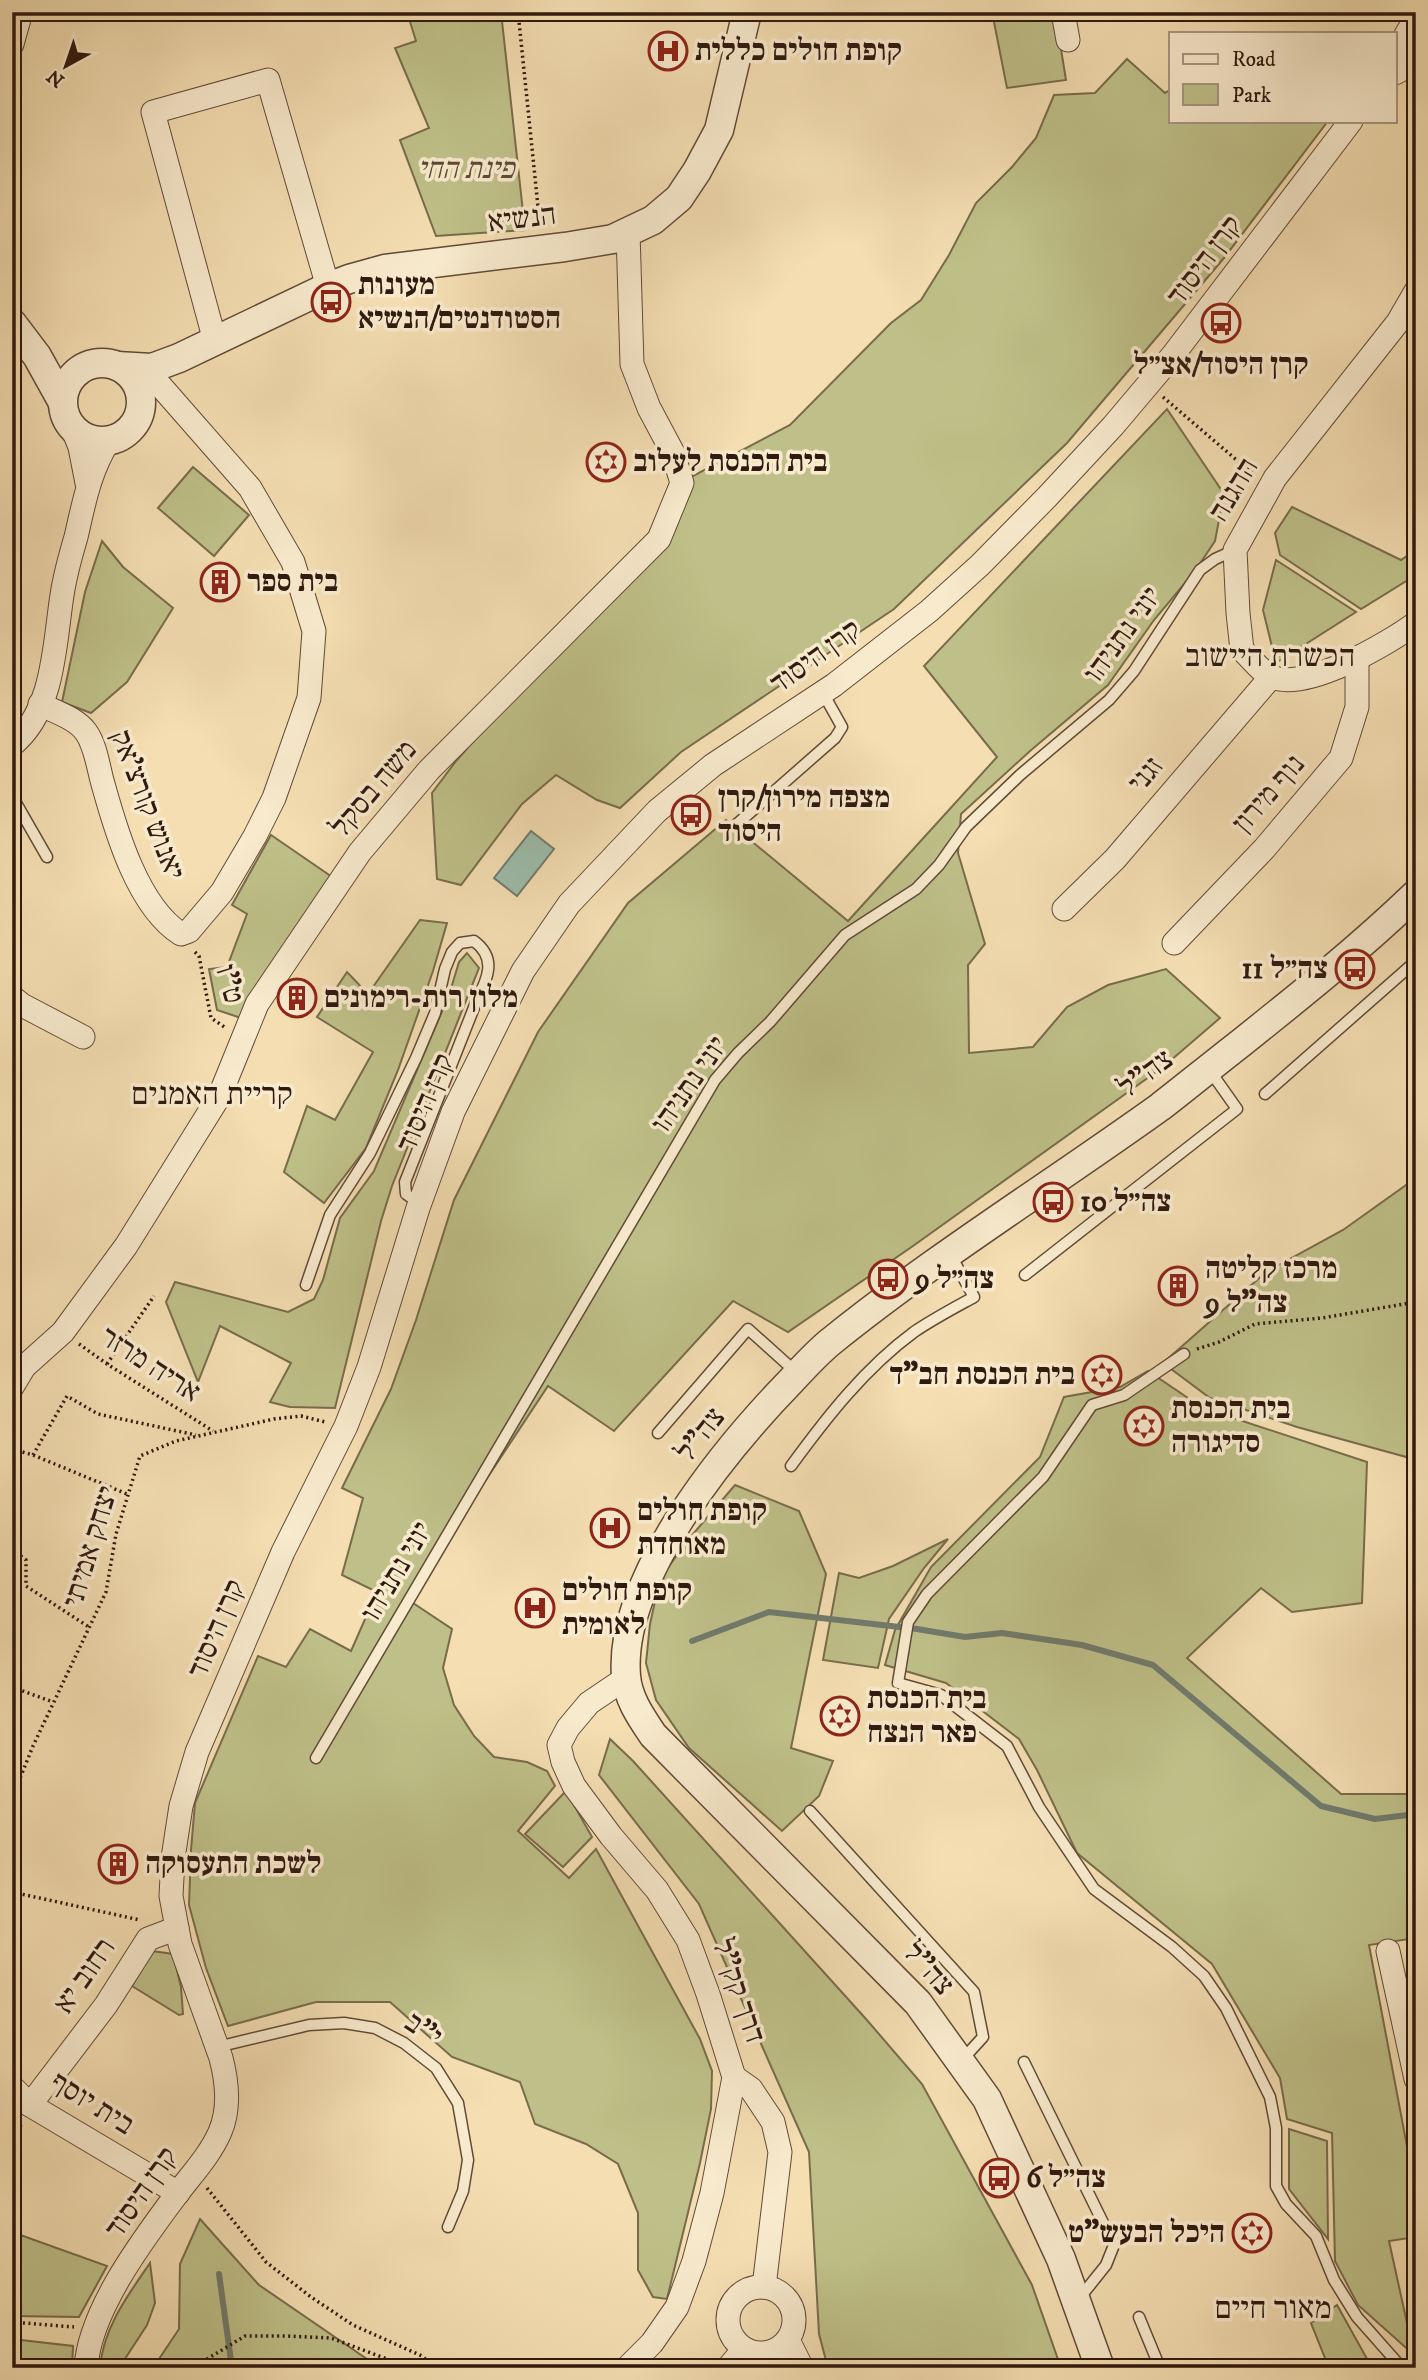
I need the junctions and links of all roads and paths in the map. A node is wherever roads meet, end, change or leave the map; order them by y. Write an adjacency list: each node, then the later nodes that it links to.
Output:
1 (22, 12): 7 (street)
2 (518, 12): 13 (path)
3 (747, 12): 12 (street, הנשיא)
4 (1063, 12): 6 (street)
5 (1415, 22): 8 (street)
6 (1068, 40)
7 (12, 44)
8 (1396, 52)
9 (1416, 62): 10 (street)
10 (1396, 72)
11 (1350, 122): 23 (street, קרן היסוד)
12 (628, 232): 13 (street, הנשיא); 47 (street, משה בסקל)
13 (542, 250): 14 (street, הנשיא)
14 (328, 287): 17 (street, הנשיא); 17 (street)
15 (1416, 291): 29 (street, ההגנה)
16 (12, 323): 18 (street)
17 (215, 341): 19 (street, הנשיא)
18 (29, 346): 20 (street); 24 (street)
19 (179, 358): 21 (street, הנשיא); 22 (street, הנשיא)
20 (89, 365): 21 (street); 24 (street)
21 (117, 366): 25 (street)
22 (158, 383): 25 (street, הנשיא); 42 (street, יאנוש קורצ'אק)
23 (1148, 384): 29 (path); 34 (street, קרן היסוד)
24 (62, 401): 26 (street)
25 (140, 407): 27 (street)
26 (72, 427): 27 (street); 28 (street)
27 (109, 440): 28 (street)
28 (88, 487): 35 (street)
29 (1269, 489): 30 (street, ההגנה)
30 (1235, 550): 33 (street, ההגנה); 74 (lane, יוני נתניהו)
31 (1416, 623): 32 (street)
32 (1357, 659): 33 (street); 43 (street, נוף מירון)
33 (1271, 677): 41 (street, זגני)
34 (823, 693): 38 (lane); 50 (street, קרן היסוד)
35 (40, 704): 36 (street); 42 (street, יאנוש קורצ'אק)
36 (12, 746)
37 (12, 796): 39 (lane)
38 (737, 824)
39 (47, 857)
40 (1413, 901): 48 (street, צה"ל)
41 (1064, 909)
42 (181, 934): 47 (path, ט"ו)
43 (1174, 943)
44 (1416, 961): 49 (lane)
45 (12, 997): 46 (street)
46 (83, 1037)
47 (243, 1038): 56 (street, משה בסקל)
48 (1208, 1068): 51 (street, צה"ל); 52 (lane)
49 (1265, 1094)
50 (419, 1204): 53 (lane); 61 (street, קרן היסוד)
51 (950, 1254): 59 (street, צה"ל); 67 (lane)
52 (1025, 1275)
53 (306, 1285)
54 (154, 1296): 58 (path)
55 (1416, 1302): 57 (path)
56 (63, 1332): 58 (path, אריה מרזר); 60 (street, משה בסקל)
57 (1184, 1354): 108 (lane)
58 (107, 1364): 62 (path, אריה מרזר)
59 (798, 1374): 63 (lane); 71 (street, צה"ל)
60 (12, 1387)
61 (345, 1426): 62 (path, יצחק אמיתי); 80 (street, קרן היסוד)
62 (215, 1432): 64 (path, יצחק אמיתי)
63 (657, 1433)
64 (197, 1436): 66 (path); 68 (path, יצחק אמיתי)
65 (12, 1449): 66 (path)
66 (33, 1455): 68 (path)
67 (791, 1466)
68 (128, 1495): 70 (path, יצחק אמיתי)
69 (12, 1549): 70 (path)
70 (89, 1627): 73 (path, יצחק אמיתי)
71 (626, 1678): 83 (street, צה"ל); 85 (street, דרך קק"ל)
72 (12, 1687): 73 (path)
73 (53, 1702): 76 (path, יצחק אמיתי)
74 (316, 1758)
75 (12, 1779): 76 (path)
76 (19, 1782): 77 (path, יצחק אמיתי)
77 (12, 1798)
78 (810, 1811): 83 (lane)
79 (12, 1892): 80 (path)
80 (177, 1928): 82 (street, קרן היסוד); 88 (street, רחוב יא)
81 (1388, 1951): 86 (street)
82 (217, 2047): 89 (street, קרן היסוד); 91 (lane, י"ב)
83 (961, 2062): 93 (street, צה"ל)
84 (1024, 2062): 93 (lane)
85 (734, 2077): 92 (street); 103 (street, דרך קק"ל)
86 (1416, 2079)
87 (12, 2087): 88 (street, בית יוסף)
88 (30, 2105): 90 (street, בית יוסף)
89 (194, 2173): 90 (street, קרן היסוד); 102 (path)
90 (178, 2193): 96 (street, קרן היסוד)
91 (449, 2227)
92 (764, 2287): 97 (street); 98 (street)
93 (1077, 2302): 106 (street, צה"ל)
94 (1139, 2317): 107 (lane)
95 (12, 2322): 96 (path)
96 (93, 2329): 99 (street, קרן היסוד)
97 (788, 2340): 98 (street); 105 (street)
98 (744, 2349): 104 (street)
99 (86, 2368)
100 (200, 2368): 101 (path)
101 (402, 2368)
102 (435, 2368)
103 (627, 2368)
104 (728, 2368)
105 (802, 2368)
106 (1100, 2368)
107 (1160, 2368)
108 (1402, 2368)

